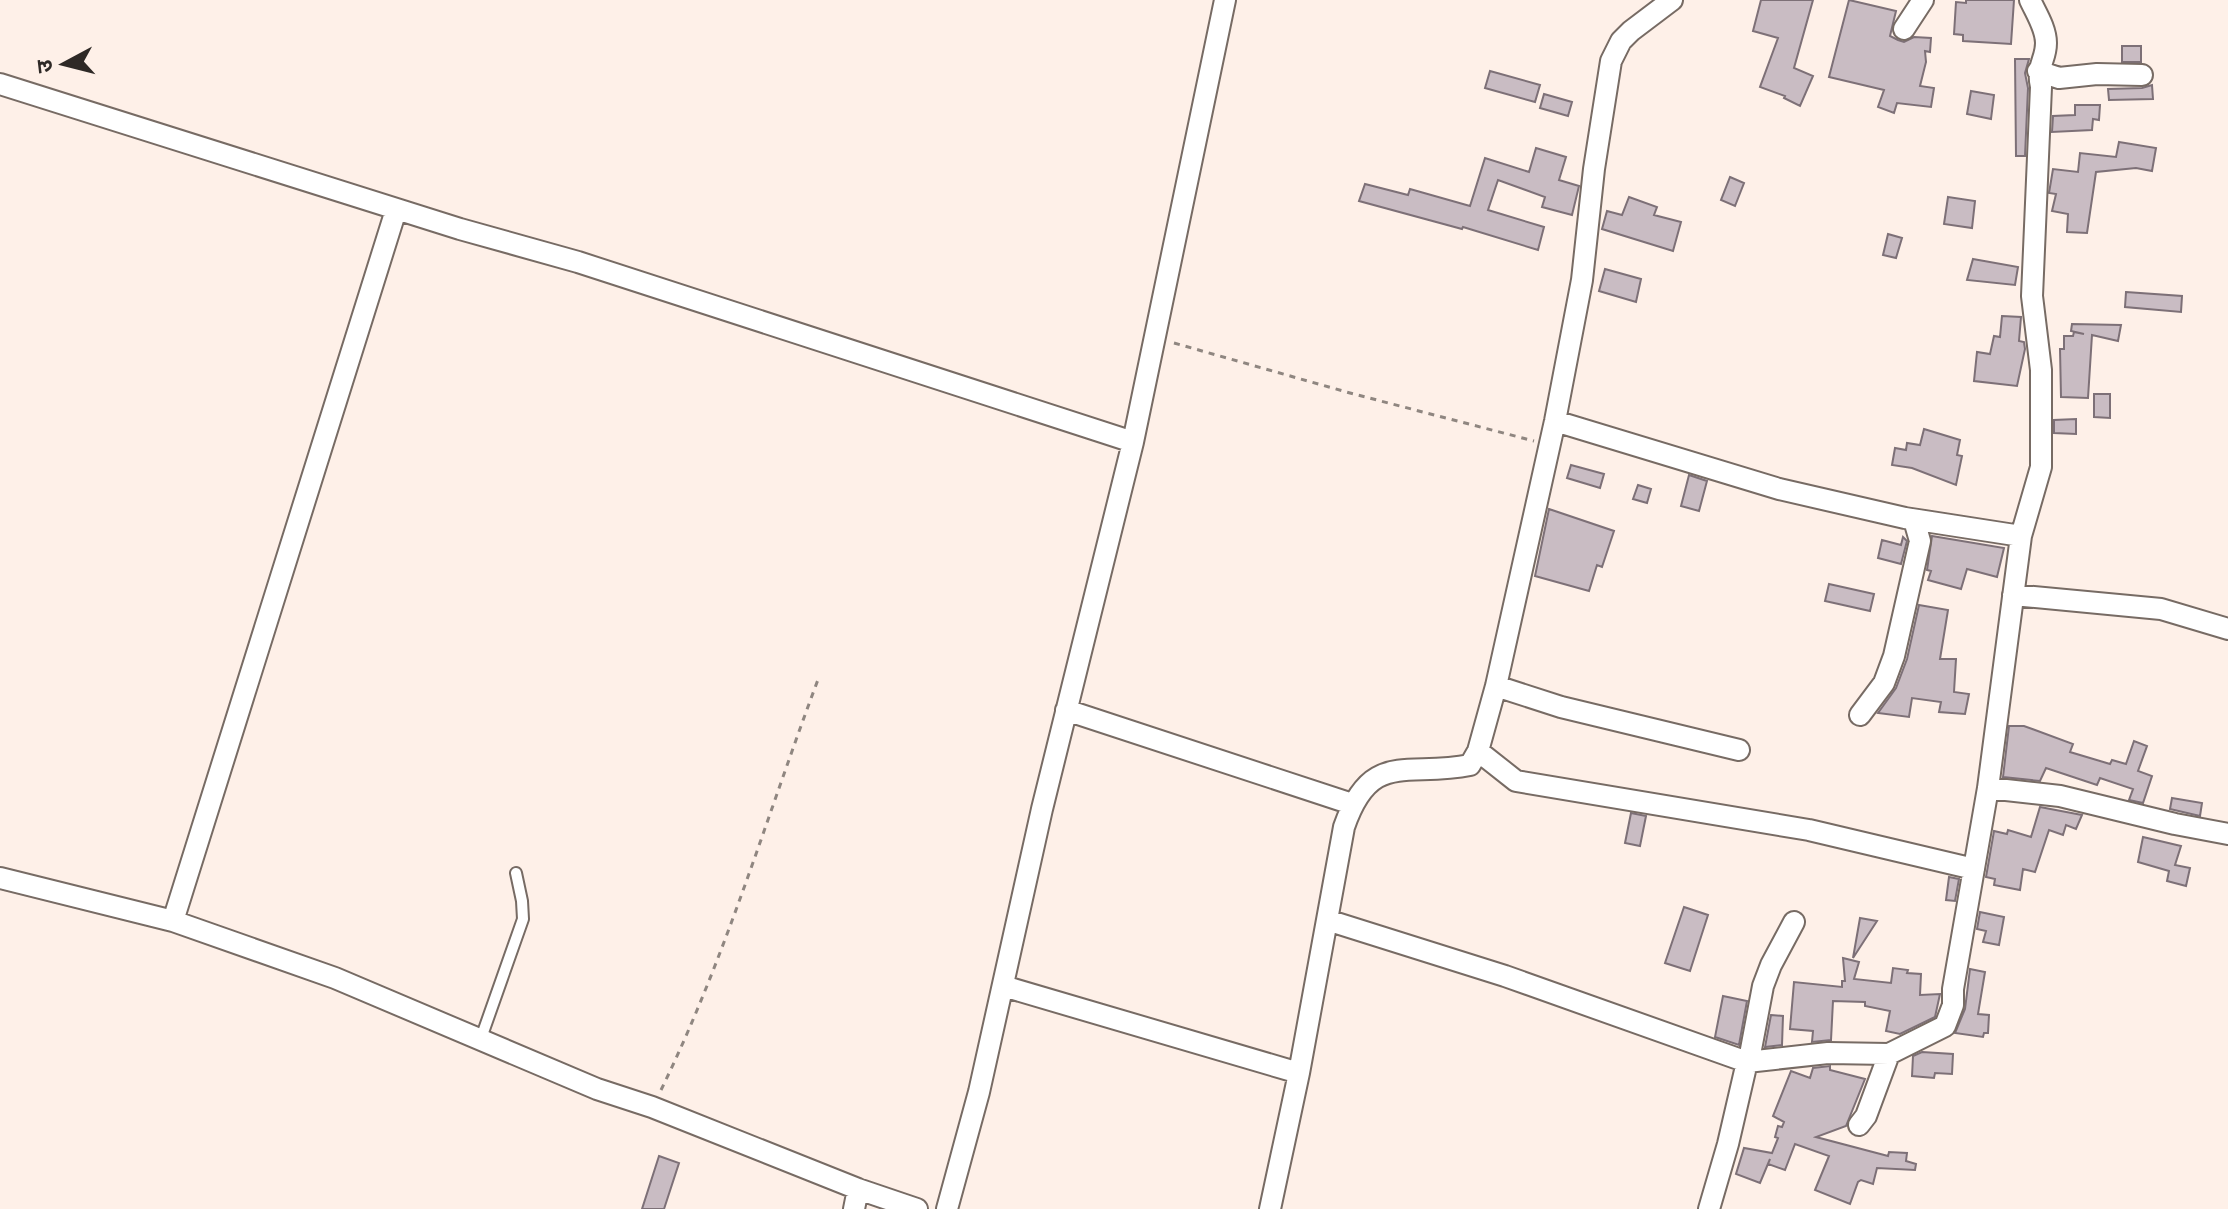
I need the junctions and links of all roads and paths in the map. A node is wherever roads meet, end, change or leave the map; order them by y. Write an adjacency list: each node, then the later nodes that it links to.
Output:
1 (1225, 0): 10 (street)
2 (1672, 0): 11 (street)
3 (1923, 0): 5 (street)
4 (2030, 0): 6 (street)
5 (1904, 29)
6 (2038, 71): 7 (street); 15 (street)
7 (2142, 75)
8 (0, 84): 9 (street)
9 (396, 210): 12 (street); 31 (street)
10 (1155, 338): 12 (street); 13 (path)
11 (1555, 421): 13 (street); 14 (street)
12 (1133, 442): 20 (street)
13 (1548, 445): 19 (street)
14 (1914, 520): 15 (street); 21 (street)
15 (2021, 536): 16 (street)
16 (2013, 595): 17 (street); 24 (street)
17 (2228, 629)
18 (819, 677): 38 (path)
19 (1496, 686): 22 (street); 23 (street)
20 (1066, 710): 25 (street); 33 (street)
21 (1860, 715)
22 (1739, 750)
23 (1478, 751): 25 (street); 27 (street)
24 (1988, 788): 26 (street); 27 (street)
25 (1352, 804): 30 (street)
26 (2228, 834)
27 (1974, 869): 35 (street)
28 (516, 873): 34 (lane)
29 (0, 878): 31 (street)
30 (1327, 920): 36 (street); 37 (street)
31 (173, 921): 34 (street)
32 (1794, 922): 36 (street)
33 (1003, 986): 37 (street); 42 (street)
34 (480, 1041): 38 (street)
35 (1889, 1054): 36 (street); 39 (street)
36 (1748, 1061): 44 (street)
37 (1299, 1073): 43 (street)
38 (652, 1107): 40 (street)
39 (1859, 1125)
40 (856, 1199): 41 (street)
41 (917, 1209)
42 (947, 1209)
43 (1270, 1209)
44 (1709, 1209)

